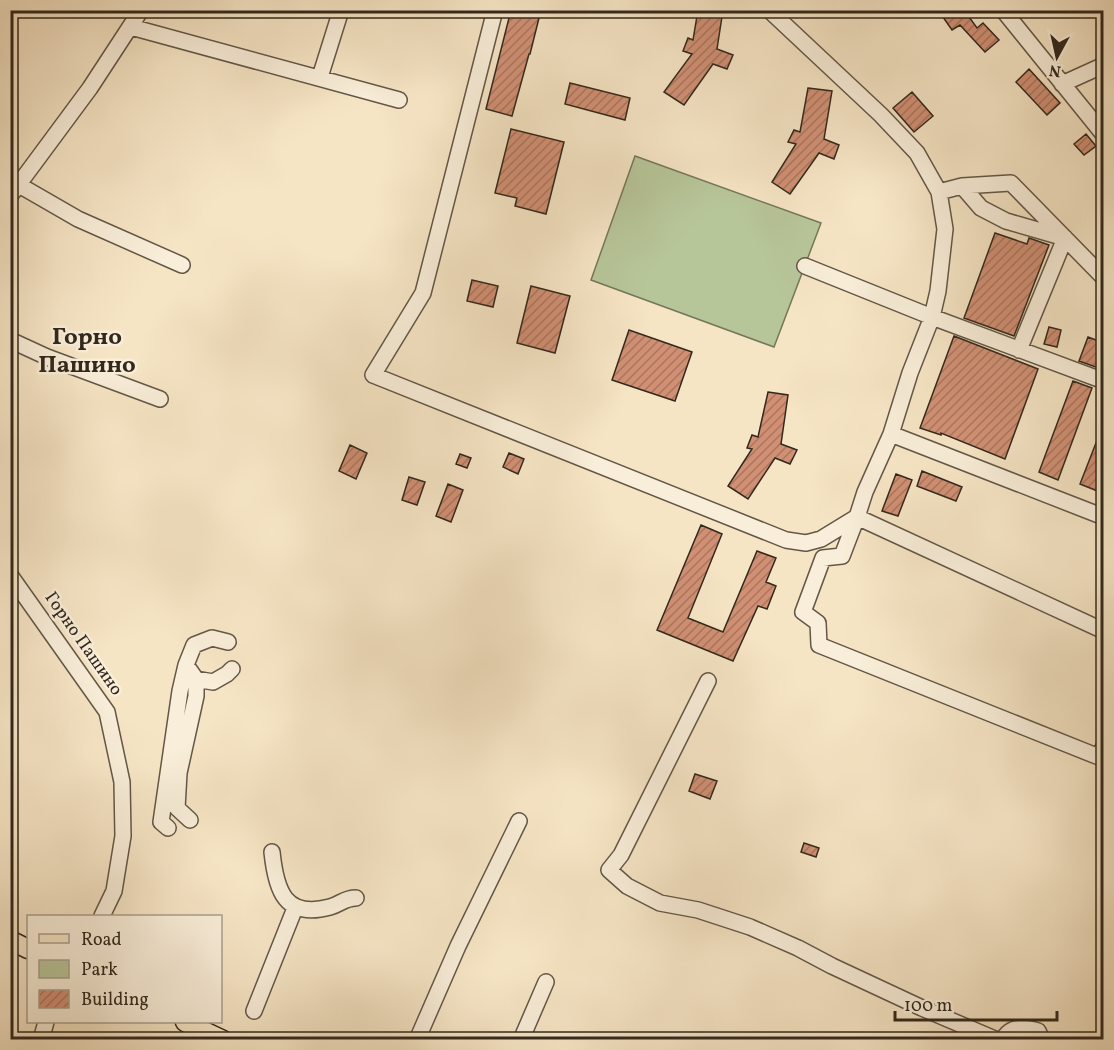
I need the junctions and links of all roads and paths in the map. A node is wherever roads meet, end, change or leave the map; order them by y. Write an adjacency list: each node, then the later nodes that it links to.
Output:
1 (141, 10): 6 (street)
2 (341, 10): 8 (street)
3 (495, 10): 25 (street)
4 (769, 10): 14 (street)
5 (1002, 10): 9 (street)
6 (130, 27): 8 (street); 13 (street)
7 (1104, 64): 9 (street)
8 (320, 77): 10 (street)
9 (1062, 84): 11 (street)
10 (399, 100)
11 (1104, 135)
12 (962, 186): 14 (street); 15 (street); 15 (street)
13 (15, 190): 16 (street)
14 (939, 192): 19 (street)
15 (1065, 238): 18 (street); 21 (street)
16 (182, 265)
17 (805, 266): 19 (street)
18 (1104, 278)
19 (932, 317): 21 (street); 24 (street)
20 (10, 340): 23 (street)
21 (1019, 350): 22 (street)
22 (1104, 381)
23 (160, 399)
24 (891, 434): 25 (street); 26 (street)
25 (857, 517): 28 (street); 34 (street)
26 (1104, 517)
27 (10, 575): 41 (street, Горно Пашино)
28 (1104, 631)
29 (228, 642): 30 (street)
30 (186, 665): 32 (street); 37 (street)
31 (232, 669): 32 (street)
32 (196, 679): 35 (street)
33 (708, 681): 52 (street)
34 (1104, 746)
35 (190, 820)
36 (519, 820): 50 (street)
37 (168, 828)
38 (272, 852): 40 (street)
39 (356, 898): 40 (street)
40 (295, 908): 45 (street)
41 (102, 915)
42 (10, 940): 43 (main road)
43 (27, 948)
44 (546, 982): 51 (street)
45 (254, 1011)
46 (46, 1023): 48 (street)
47 (190, 1029): 49 (main road)
48 (41, 1040)
49 (223, 1040)
50 (417, 1040)
51 (521, 1040)
52 (996, 1040)
53 (1003, 1040): 54 (street)
54 (1042, 1040)

